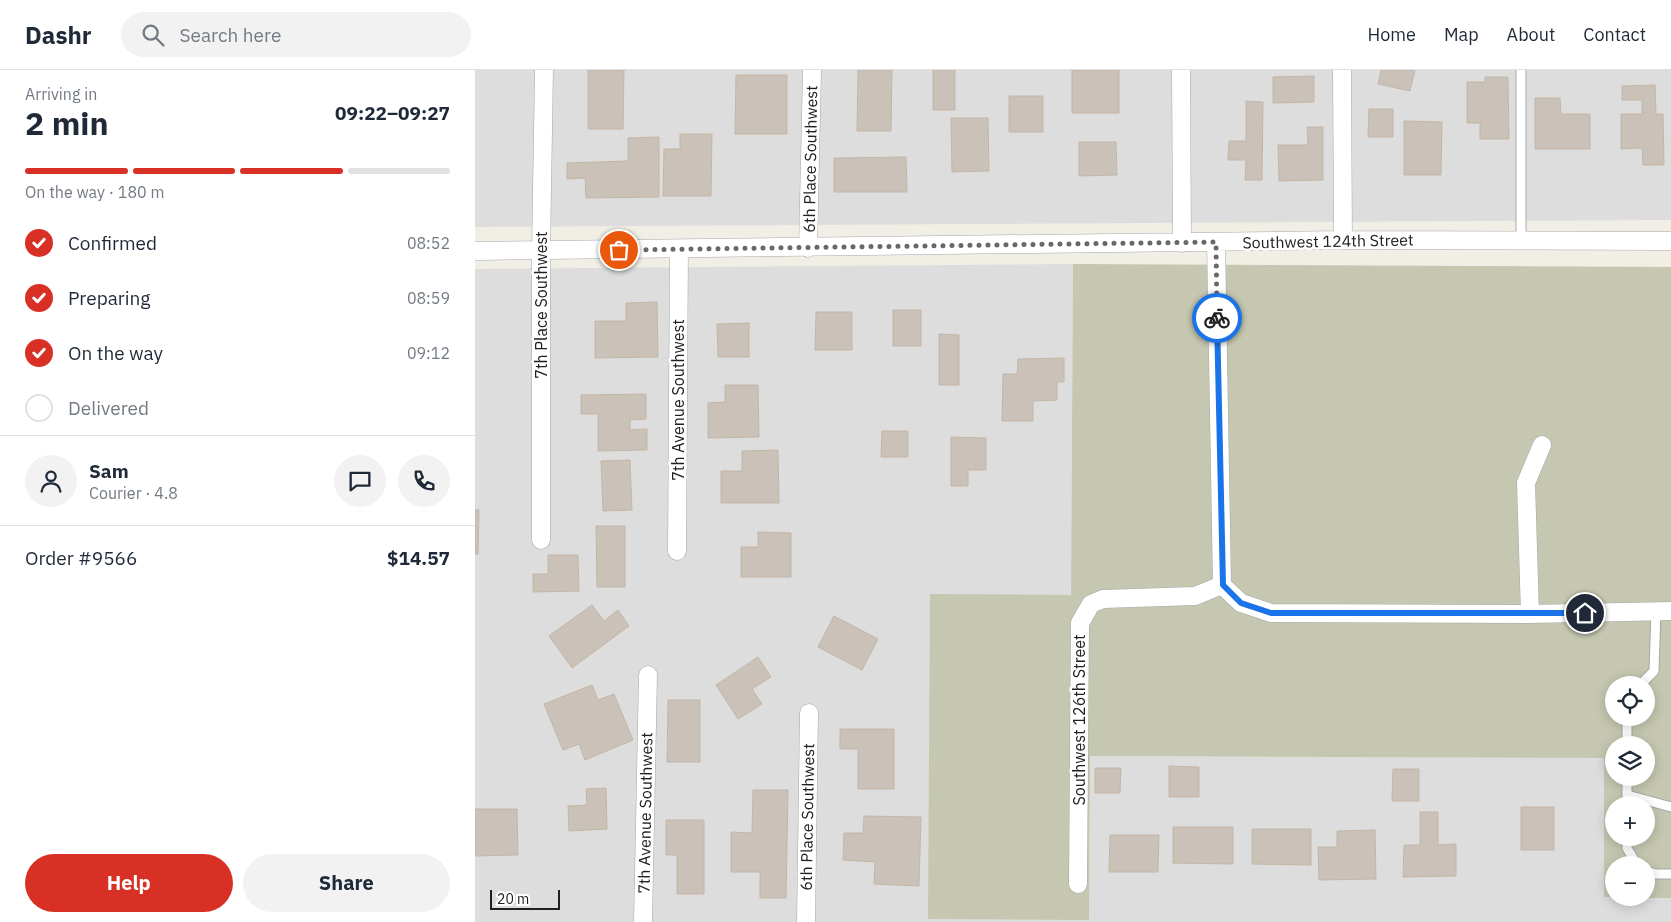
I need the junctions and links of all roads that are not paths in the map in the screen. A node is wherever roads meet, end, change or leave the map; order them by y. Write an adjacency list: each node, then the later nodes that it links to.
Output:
1 (544, 70): 13 (street, 7th Place Southwest)
2 (812, 70): 11 (street, 6th Place Southwest)
3 (1181, 70): 10 (street)
4 (1343, 70): 6 (street)
5 (1521, 70): 7 (lane)
6 (1343, 240): 7 (street, Southwest 124th Street); 9 (street, Southwest 124th Street)
7 (1521, 240): 8 (street, Southwest 124th Street)
8 (1671, 241)
9 (1216, 242): 10 (street, Southwest 124th Street); 18 (street)
10 (1182, 243): 11 (street, Southwest 124th Street)
11 (808, 248): 12 (street, Southwest 124th Street)
12 (679, 249): 13 (street, Southwest 124th Street); 17 (street, 7th Avenue Southwest)
13 (541, 250): 14 (street, Southwest 124th Street); 16 (street, 7th Place Southwest)
14 (475, 251)
15 (1542, 444): 20 (street)
16 (541, 540)
17 (677, 551)
18 (1223, 585): 20 (street); 29 (street, Southwest 126th Street)
19 (1663, 611): 20 (street); 22 (lane)
20 (1530, 614)
21 (648, 675): 30 (street, 7th Avenue Southwest)
22 (1649, 676)
23 (809, 712): 31 (street, 6th Place Southwest)
24 (1627, 786): 25 (lane)
25 (1627, 795): 26 (lane)
26 (1671, 807)
27 (1655, 874): 28 (lane)
28 (1671, 874)
29 (1078, 884)
30 (643, 922)
31 (806, 922)

